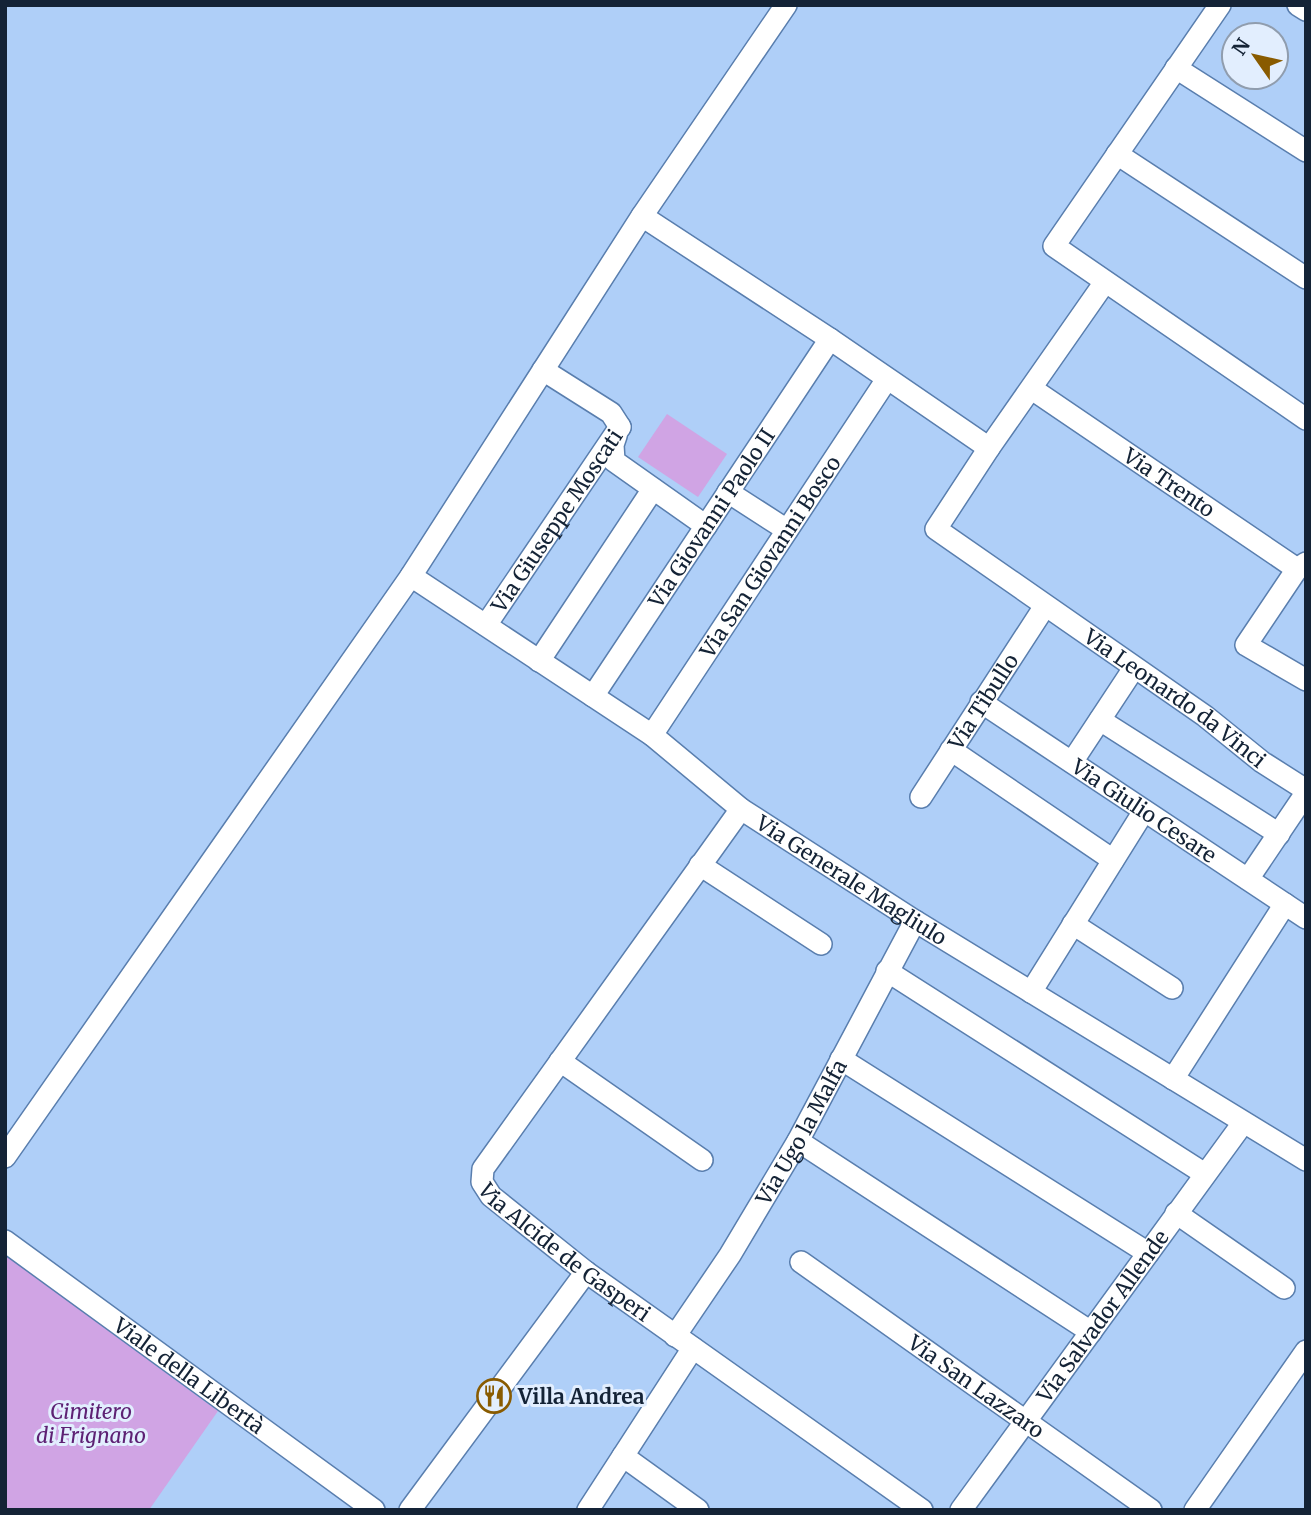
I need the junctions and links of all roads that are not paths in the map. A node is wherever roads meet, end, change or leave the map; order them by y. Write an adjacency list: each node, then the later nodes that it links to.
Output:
1 (786, 5): 8 (street)
2 (1220, 5): 5 (street)
3 (1298, 5): 4 (street)
4 (1306, 10)
5 (1176, 68): 6 (street); 7 (street)
6 (1306, 151)
7 (1117, 154): 9 (street); 10 (street)
8 (642, 216): 11 (street); 12 (street)
9 (1306, 278)
10 (1105, 282): 14 (street); 15 (street)
11 (830, 340): 13 (street); 19 (street, Via Giovanni Paolo II)
12 (543, 370): 16 (street, Via Giuseppe Moscati); 23 (street)
13 (887, 379): 17 (street); 21 (street, Via San Giovanni Bosco)
14 (1031, 389): 17 (street); 22 (street, Via Trento)
15 (1306, 419)
16 (620, 427): 18 (street); 25 (street, Via Giuseppe Moscati)
17 (989, 448): 24 (street, Via Leonardo da Vinci)
18 (653, 489): 20 (street); 26 (street)
19 (728, 492): 20 (street, Via Giovanni Paolo II); 21 (street)
20 (706, 526): 29 (street, Via Giovanni Paolo II)
21 (787, 530): 32 (street, Via San Giovanni Bosco)
22 (1301, 566): 28 (street)
23 (411, 576): 25 (street, Via Generale Magliulo); 56 (street)
24 (1045, 606): 27 (street, Via Leonardo da Vinci); 30 (street, Via Tibullo)
25 (486, 625): 26 (street, Via Generale Magliulo)
26 (539, 661): 29 (street, Via Generale Magliulo)
27 (1134, 667): 31 (street); 35 (street, Via Leonardo da Vinci)
28 (1306, 680)
29 (593, 696): 32 (street, Via Generale Magliulo)
30 (981, 702): 33 (street, Via Tibullo); 34 (street, Via Giulio Cesare)
31 (1100, 720): 34 (street); 39 (street)
32 (652, 735): 37 (street, Via Generale Magliulo)
33 (951, 750): 36 (street, Via Tibullo); 40 (street)
34 (1072, 762): 38 (street, Via Giulio Cesare)
35 (1306, 792): 39 (street)
36 (920, 797)
37 (741, 809): 41 (street, Via Alcide de Gasperi); 45 (street, Via Generale Magliulo)
38 (1144, 811): 40 (street); 42 (street, Via Giulio Cesare)
39 (1279, 834): 42 (street)
40 (1113, 860): 46 (street)
41 (700, 865): 47 (street); 52 (street, Via Alcide de Gasperi)
42 (1248, 879): 43 (street, Via Giulio Cesare)
43 (1285, 904): 44 (street, Via Giulio Cesare); 53 (street)
44 (1306, 918)
45 (915, 921): 48 (street, Via Ugo la Malfa); 50 (street, Via Generale Magliulo)
46 (1073, 924): 49 (street); 50 (street)
47 (821, 944)
48 (887, 971): 51 (street, Via Ugo la Malfa); 59 (street)
49 (1172, 988)
50 (1031, 992): 53 (street, Via Generale Magliulo)
51 (841, 1059): 55 (street, Via Ugo la Malfa); 62 (street)
52 (560, 1061): 57 (street); 64 (street, Via Alcide de Gasperi)
53 (1173, 1079): 54 (street, Via Generale Magliulo)
54 (1243, 1123): 58 (street, Via Generale Magliulo); 59 (street, Via Salvador Allende)
55 (797, 1141): 66 (street); 67 (street, Via Ugo la Malfa)
56 (5, 1157)
57 (702, 1160)
58 (1306, 1160)
59 (1205, 1174): 60 (street, Via Salvador Allende)
60 (1176, 1213): 62 (street, Via Salvador Allende); 65 (street)
61 (5, 1241): 72 (street, Viale della Libertà)
62 (1148, 1253): 66 (street, Via Salvador Allende)
63 (801, 1262): 70 (street, Via San Lazzaro)
64 (586, 1272): 67 (street, Via Alcide de Gasperi); 73 (street)
65 (1284, 1288)
66 (1091, 1332): 70 (street, Via Salvador Allende)
67 (675, 1336): 68 (street, Via Alcide de Gasperi)
68 (693, 1348): 71 (street); 76 (street, Via Alcide de Gasperi)
69 (1306, 1351): 79 (street)
70 (1026, 1421): 77 (street, Via Salvador Allende); 78 (street, Via San Lazzaro)
71 (623, 1456): 74 (street); 75 (street)
72 (374, 1510)
73 (410, 1510)
74 (588, 1510)
75 (698, 1510)
76 (922, 1510)
77 (961, 1510)
78 (1151, 1510)
79 (1195, 1510)

